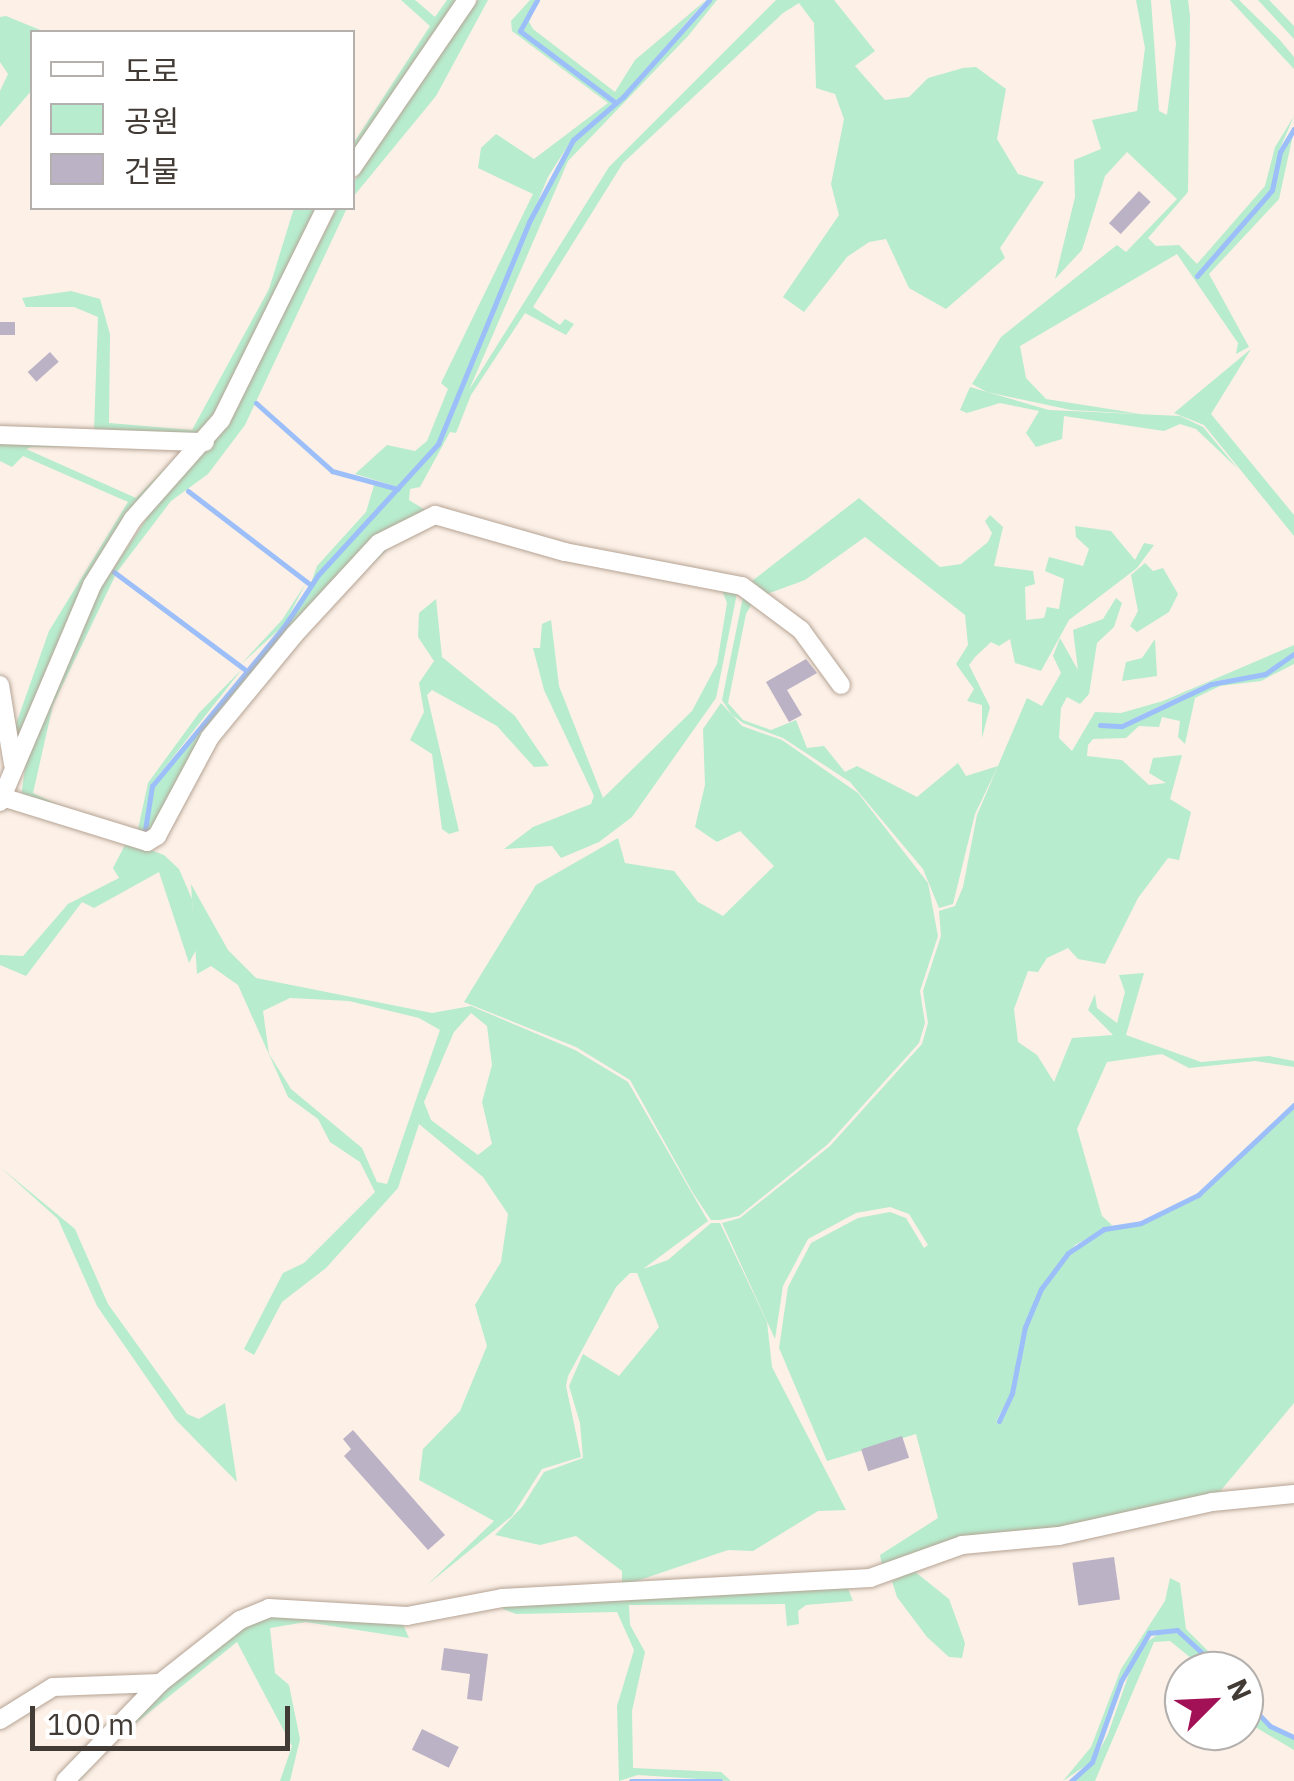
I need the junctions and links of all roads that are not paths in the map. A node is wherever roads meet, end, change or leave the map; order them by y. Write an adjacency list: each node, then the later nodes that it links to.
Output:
1 (467, 0): 2 (street)
2 (355, 164)
3 (325, 210): 5 (street)
4 (0, 435): 5 (street)
5 (205, 442): 8 (street)
6 (841, 684): 9 (street)
7 (0, 685): 8 (street)
8 (13, 766): 9 (street)
9 (1, 800)
10 (1294, 1494): 11 (street)
11 (160, 1683): 12 (street); 13 (street)
12 (0, 1720)
13 (66, 1781)

